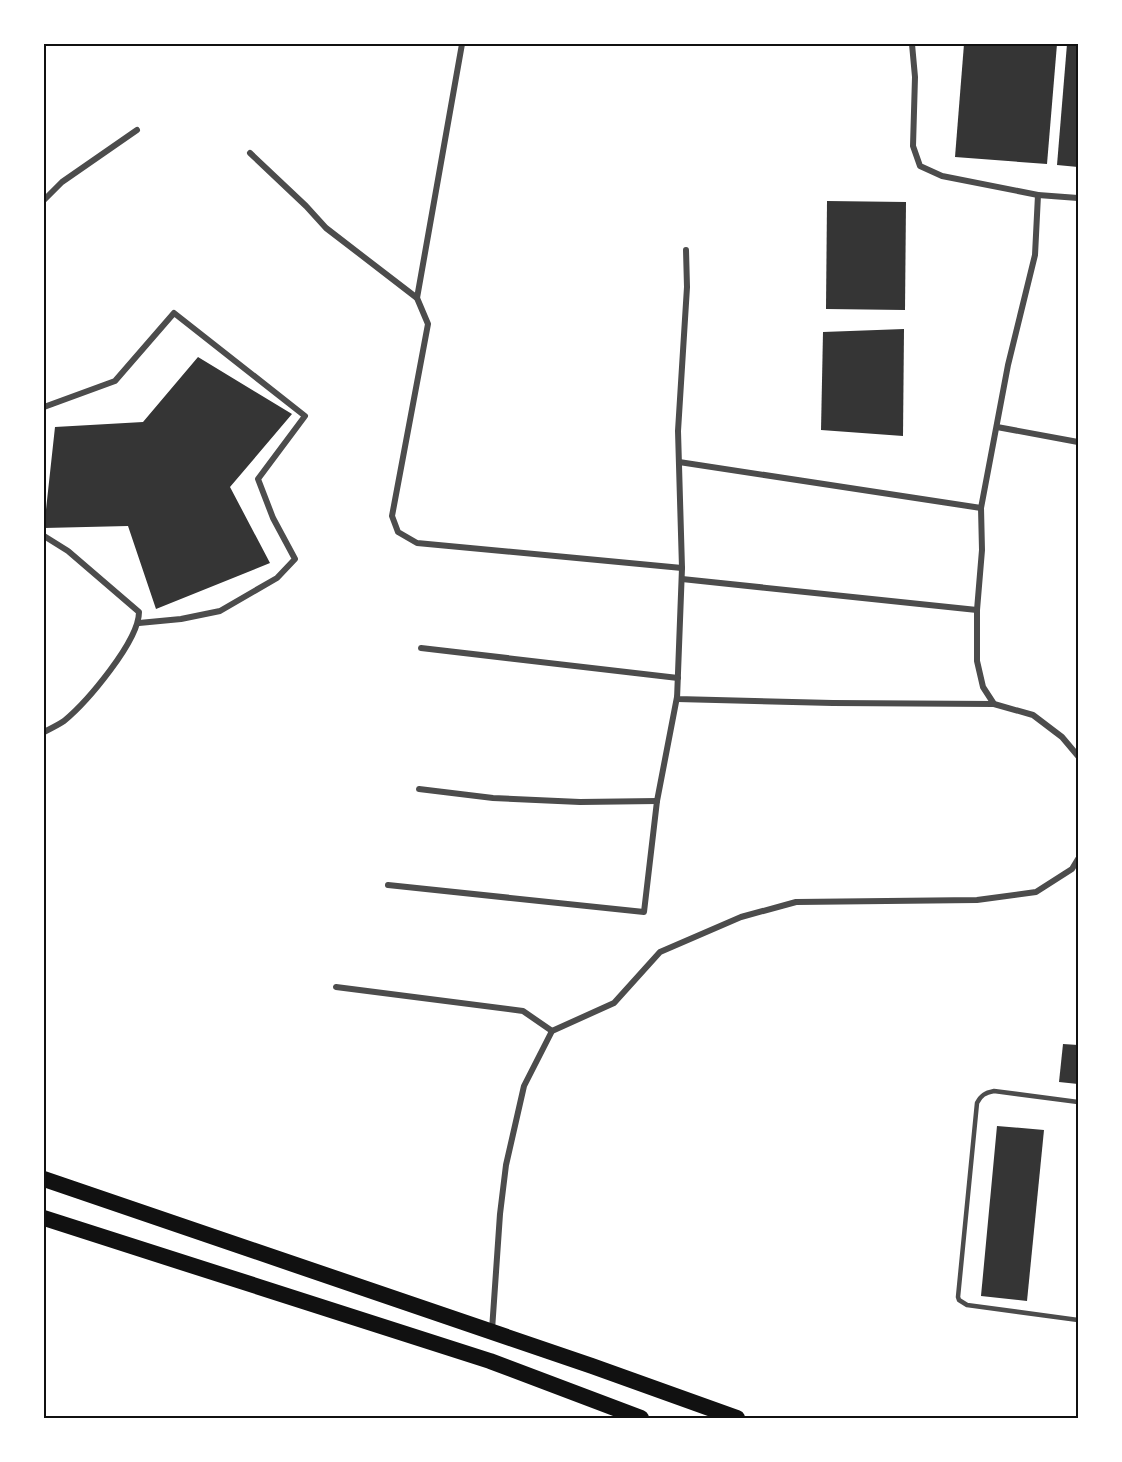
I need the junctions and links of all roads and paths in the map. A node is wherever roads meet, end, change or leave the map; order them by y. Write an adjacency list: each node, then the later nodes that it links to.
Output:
1 (462, 44): 9 (street)
2 (912, 44): 5 (street)
3 (137, 130): 7 (street)
4 (250, 153): 9 (street)
5 (1038, 195): 6 (street); 11 (street)
6 (1078, 198)
7 (44, 200)
8 (686, 250): 13 (street)
9 (417, 298): 16 (street)
10 (44, 407): 19 (street)
11 (997, 427): 12 (street); 14 (street)
12 (1078, 442)
13 (679, 462): 14 (street); 16 (street)
14 (981, 508): 18 (street)
15 (44, 536): 19 (street)
16 (682, 568): 17 (street)
17 (682, 579): 18 (street); 21 (street)
18 (977, 610): 23 (street)
19 (139, 623): 24 (street)
20 (421, 648): 21 (street)
21 (678, 678): 22 (street)
22 (677, 693): 23 (street); 27 (street)
23 (994, 704): 25 (street)
24 (44, 732)
25 (1078, 756)
26 (419, 789): 27 (street)
27 (657, 801): 29 (street)
28 (1078, 859): 31 (street)
29 (388, 885)
30 (336, 987): 31 (street)
31 (552, 1031): 36 (street)
32 (1078, 1102): 35 (lane)
33 (44, 1179): 36 (highway)
34 (44, 1218): 37 (highway)
35 (1078, 1320)
36 (492, 1331): 38 (highway)
37 (641, 1419)
38 (737, 1419)

